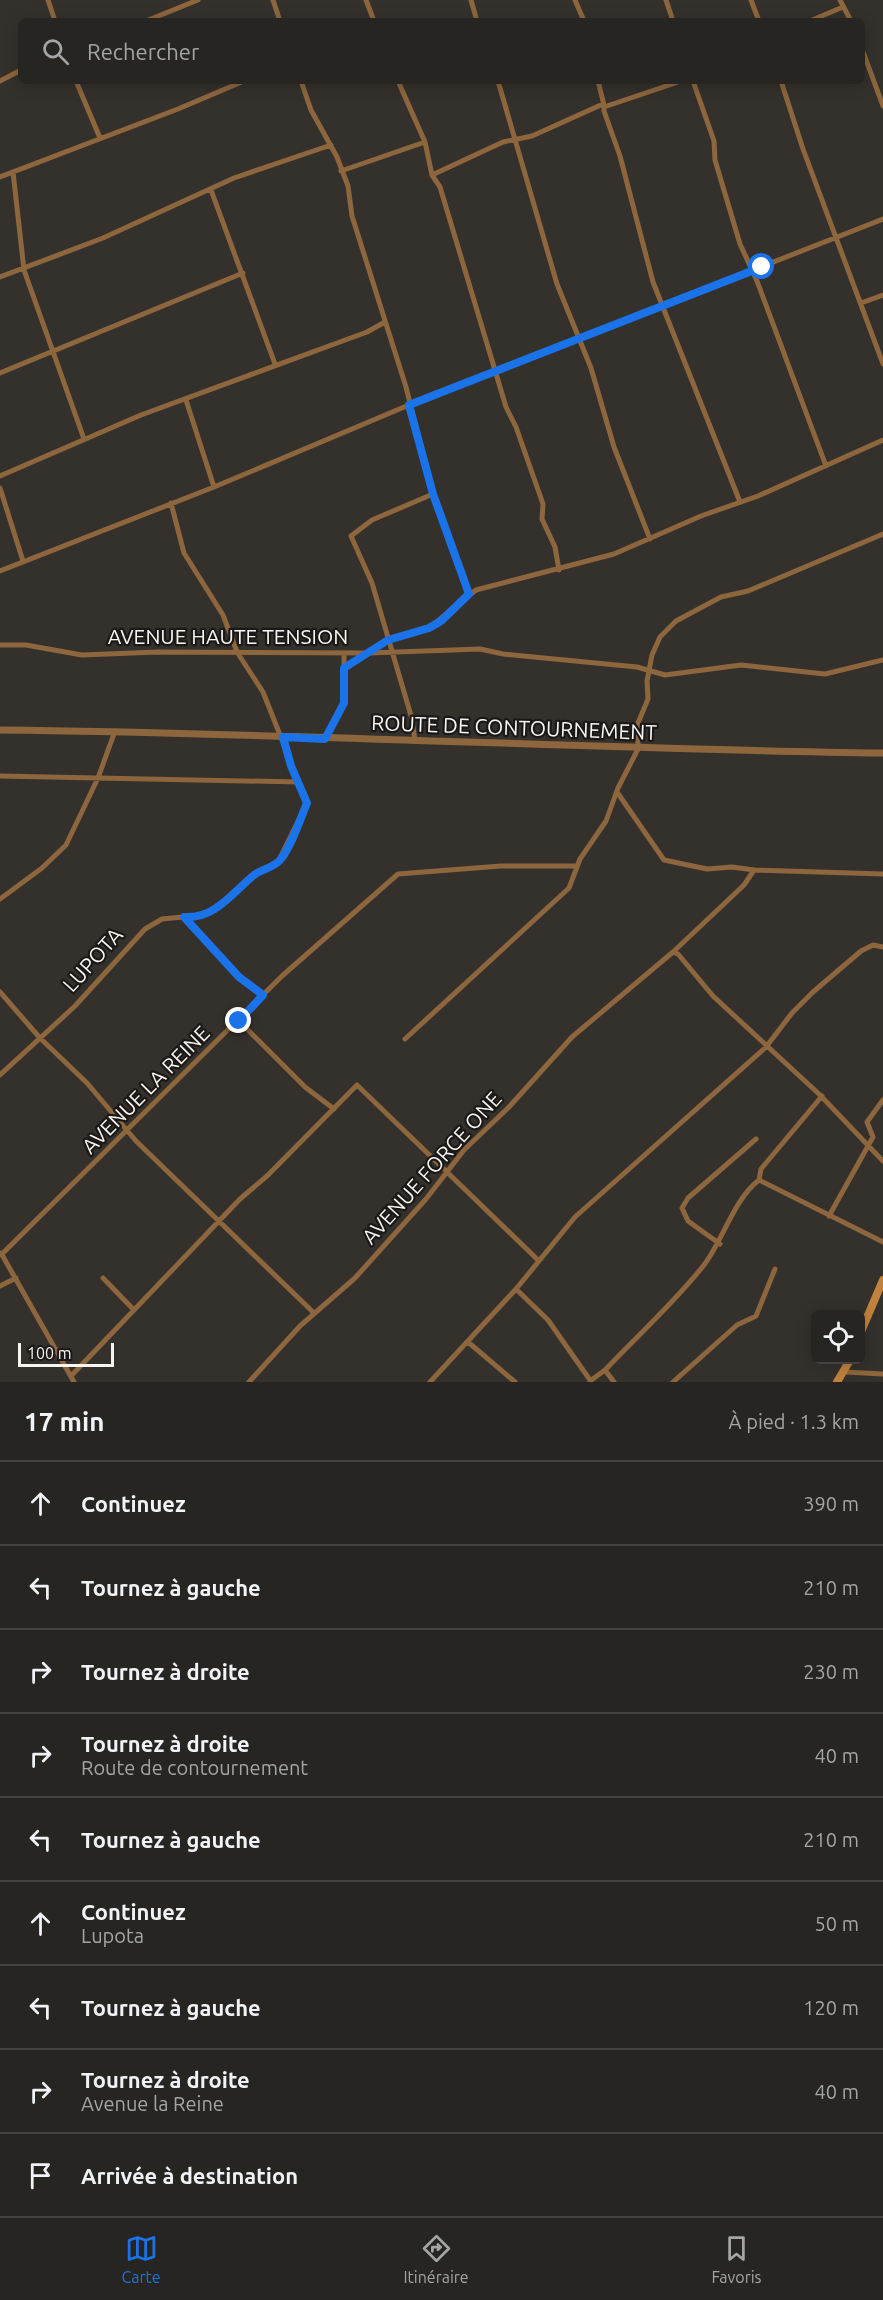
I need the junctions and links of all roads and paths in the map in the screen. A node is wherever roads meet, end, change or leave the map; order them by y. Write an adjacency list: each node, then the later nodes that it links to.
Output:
1 (48, 0): 11 (street)
2 (198, 0): 12 (street)
3 (273, 0): 13 (street)
4 (366, 0): 14 (street)
5 (471, 0): 15 (street)
6 (575, 0): 16 (street)
7 (666, 0): 17 (street)
8 (751, 0): 18 (street)
9 (840, 0): 10 (street)
10 (843, 7): 19 (street); 20 (street)
11 (54, 18)
12 (153, 18)
13 (279, 18)
14 (373, 18)
15 (476, 18)
16 (583, 18)
17 (672, 18)
18 (758, 18)
19 (817, 18)
20 (849, 18)
21 (865, 57): 34 (street)
22 (18, 72): 23 (street)
23 (0, 81)
24 (77, 84): 35 (street)
25 (235, 84): 35 (street)
26 (303, 84): 38 (street)
27 (399, 84): 37 (street)
28 (499, 84): 36 (street)
29 (599, 84): 33 (street)
30 (671, 84): 33 (street)
31 (694, 84): 47 (street)
32 (782, 84): 45 (street)
33 (604, 105): 36 (street); 52 (street)
34 (883, 106)
35 (100, 138): 40 (street)
36 (514, 140): 41 (street); 54 (street)
37 (425, 142): 39 (street); 41 (street)
38 (331, 145): 39 (street); 43 (street)
39 (341, 171): 53 (street)
40 (13, 172): 42 (street); 46 (street)
41 (432, 175): 58 (street)
42 (0, 177)
43 (211, 190): 46 (street); 48 (street)
44 (883, 219): 45 (street)
45 (837, 237): 47 (street); 51 (street)
46 (24, 270): 49 (street); 55 (street)
47 (752, 271): 52 (street); 64 (street)
48 (243, 273): 55 (street); 56 (street)
49 (0, 277)
50 (883, 295): 51 (street)
51 (861, 303): 57 (street)
52 (662, 306): 54 (street); 69 (street)
53 (385, 322): 56 (street); 61 (street)
54 (578, 339): 58 (street); 72 (street)
55 (53, 351): 59 (street); 62 (street)
56 (275, 364): 60 (street)
57 (883, 364)
58 (495, 372): 61 (street); 74 (street)
59 (0, 374)
60 (186, 400): 62 (street); 67 (street)
61 (409, 405): 67 (street); 68 (street)
62 (84, 440): 65 (street)
63 (883, 440): 64 (street)
64 (826, 466): 69 (street)
65 (0, 476)
66 (0, 488): 73 (street)
67 (214, 488): 70 (street)
68 (433, 494): 76 (street); 77 (street)
69 (740, 502): 72 (street)
70 (171, 503): 73 (street); 80 (street, LUPOTA)
71 (883, 534): 85 (street)
72 (650, 539): 74 (street)
73 (23, 561): 75 (street)
74 (559, 570): 76 (street)
75 (0, 571)
76 (469, 594): 77 (street)
77 (388, 640): 79 (street); 82 (street)
78 (0, 645): 80 (street, AVENUE HAUTE TENSION)
79 (391, 651): 82 (street, AVENUE HAUTE TENSION); 85 (street, AVENUE HAUTE TENSION); 90 (street)
80 (237, 652): 81 (street, AVENUE HAUTE TENSION); 88 (street, LUPOTA)
81 (344, 653): 82 (street, AVENUE HAUTE TENSION); 84 (street)
82 (369, 653): 84 (street)
83 (883, 660): 85 (street, AVENUE HAUTE TENSION)
84 (344, 668): 89 (street)
85 (649, 672): 91 (street)
86 (0, 730): 87 (street, ROUTE DE CONTOURNEMENT)
87 (115, 731): 88 (street, ROUTE DE CONTOURNEMENT); 94 (street)
88 (283, 737): 89 (street, ROUTE DE CONTOURNEMENT); 95 (street, LUPOTA)
89 (325, 739): 90 (street, ROUTE DE CONTOURNEMENT)
90 (415, 741): 91 (street, ROUTE DE CONTOURNEMENT)
91 (638, 749): 92 (street, ROUTE DE CONTOURNEMENT); 96 (street)
92 (883, 753)
93 (0, 776): 94 (street)
94 (98, 778): 95 (street); 100 (street)
95 (298, 782): 101 (street, LUPOTA)
96 (617, 792): 97 (street); 98 (street)
97 (577, 866): 106 (street, AVENUE LA REINE); 109 (street)
98 (754, 870): 99 (street); 104 (street, AVENUE FORCE ONE)
99 (883, 874)
100 (0, 899)
101 (184, 917): 106 (street); 108 (street, LUPOTA)
102 (883, 940): 103 (street)
103 (880, 946): 110 (street)
104 (673, 952): 110 (street); 119 (street, AVENUE FORCE ONE)
105 (0, 992): 108 (street)
106 (263, 995): 107 (street, AVENUE LA REINE)
107 (239, 1021): 114 (street); 115 (street, AVENUE LA REINE)
108 (40, 1038): 111 (street, LUPOTA); 115 (street)
109 (405, 1039)
110 (766, 1047): 112 (street); 126 (street)
111 (0, 1075)
112 (822, 1096): 117 (street); 120 (street)
113 (883, 1100): 117 (street)
114 (334, 1109): 119 (street); 122 (street)
115 (129, 1131): 122 (street); 125 (street, AVENUE LA REINE)
116 (756, 1139): 124 (street)
117 (868, 1145): 118 (street); 121 (street)
118 (883, 1161)
119 (448, 1172): 126 (street); 134 (street, AVENUE FORCE ONE)
120 (759, 1180): 121 (street); 124 (street)
121 (829, 1216): 123 (street)
122 (219, 1222): 133 (street); 134 (street)
123 (883, 1242)
124 (720, 1244): 138 (street)
125 (1, 1253): 128 (street)
126 (539, 1261): 132 (street)
127 (775, 1269): 147 (street)
128 (16, 1278): 131 (street); 141 (street)
129 (103, 1278): 133 (street)
130 (883, 1280): 135 (main road)
131 (0, 1286)
132 (516, 1289): 136 (street); 142 (street)
133 (133, 1309): 141 (street)
134 (314, 1312): 143 (street, AVENUE FORCE ONE)
135 (865, 1324)
136 (468, 1342): 144 (street); 145 (street)
137 (848, 1364): 139 (main road)
138 (605, 1370): 142 (street); 146 (street)
139 (845, 1372): 140 (street); 148 (main road)
140 (883, 1374)
141 (72, 1379)
142 (589, 1381)
143 (249, 1382)
144 (430, 1382)
145 (514, 1382)
146 (614, 1382)
147 (673, 1382)
148 (837, 1382)

